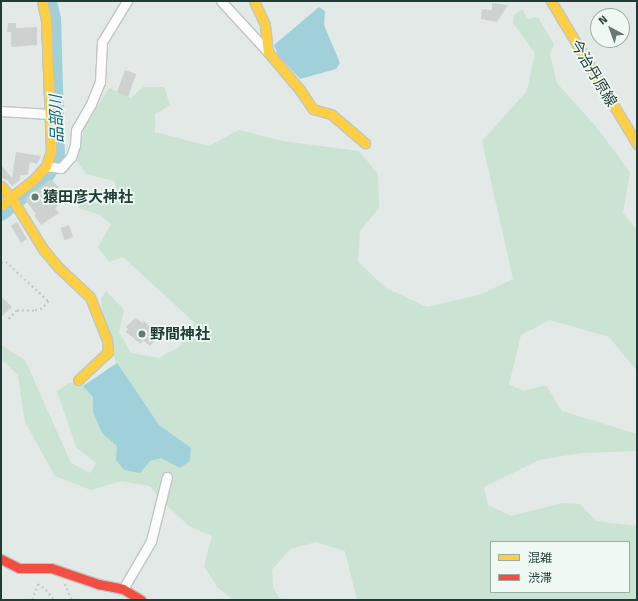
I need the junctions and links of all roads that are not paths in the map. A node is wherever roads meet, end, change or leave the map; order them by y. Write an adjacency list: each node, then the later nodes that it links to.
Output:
1 (42, 1): 8 (street)
2 (127, 1): 11 (street)
3 (221, 1): 6 (street)
4 (254, 1): 6 (street)
5 (551, 1): 10 (street, 今治丹原線)
6 (268, 52): 9 (street)
7 (1, 111): 8 (street)
8 (49, 114): 11 (street)
9 (365, 143)
10 (637, 144)
11 (46, 166): 13 (street)
12 (1, 186): 13 (street)
13 (11, 197): 14 (street); 15 (street)
14 (1, 204)
15 (78, 380)
16 (167, 477): 18 (street)
17 (1, 559): 18 (street)
18 (123, 589): 19 (street)
19 (141, 600)

